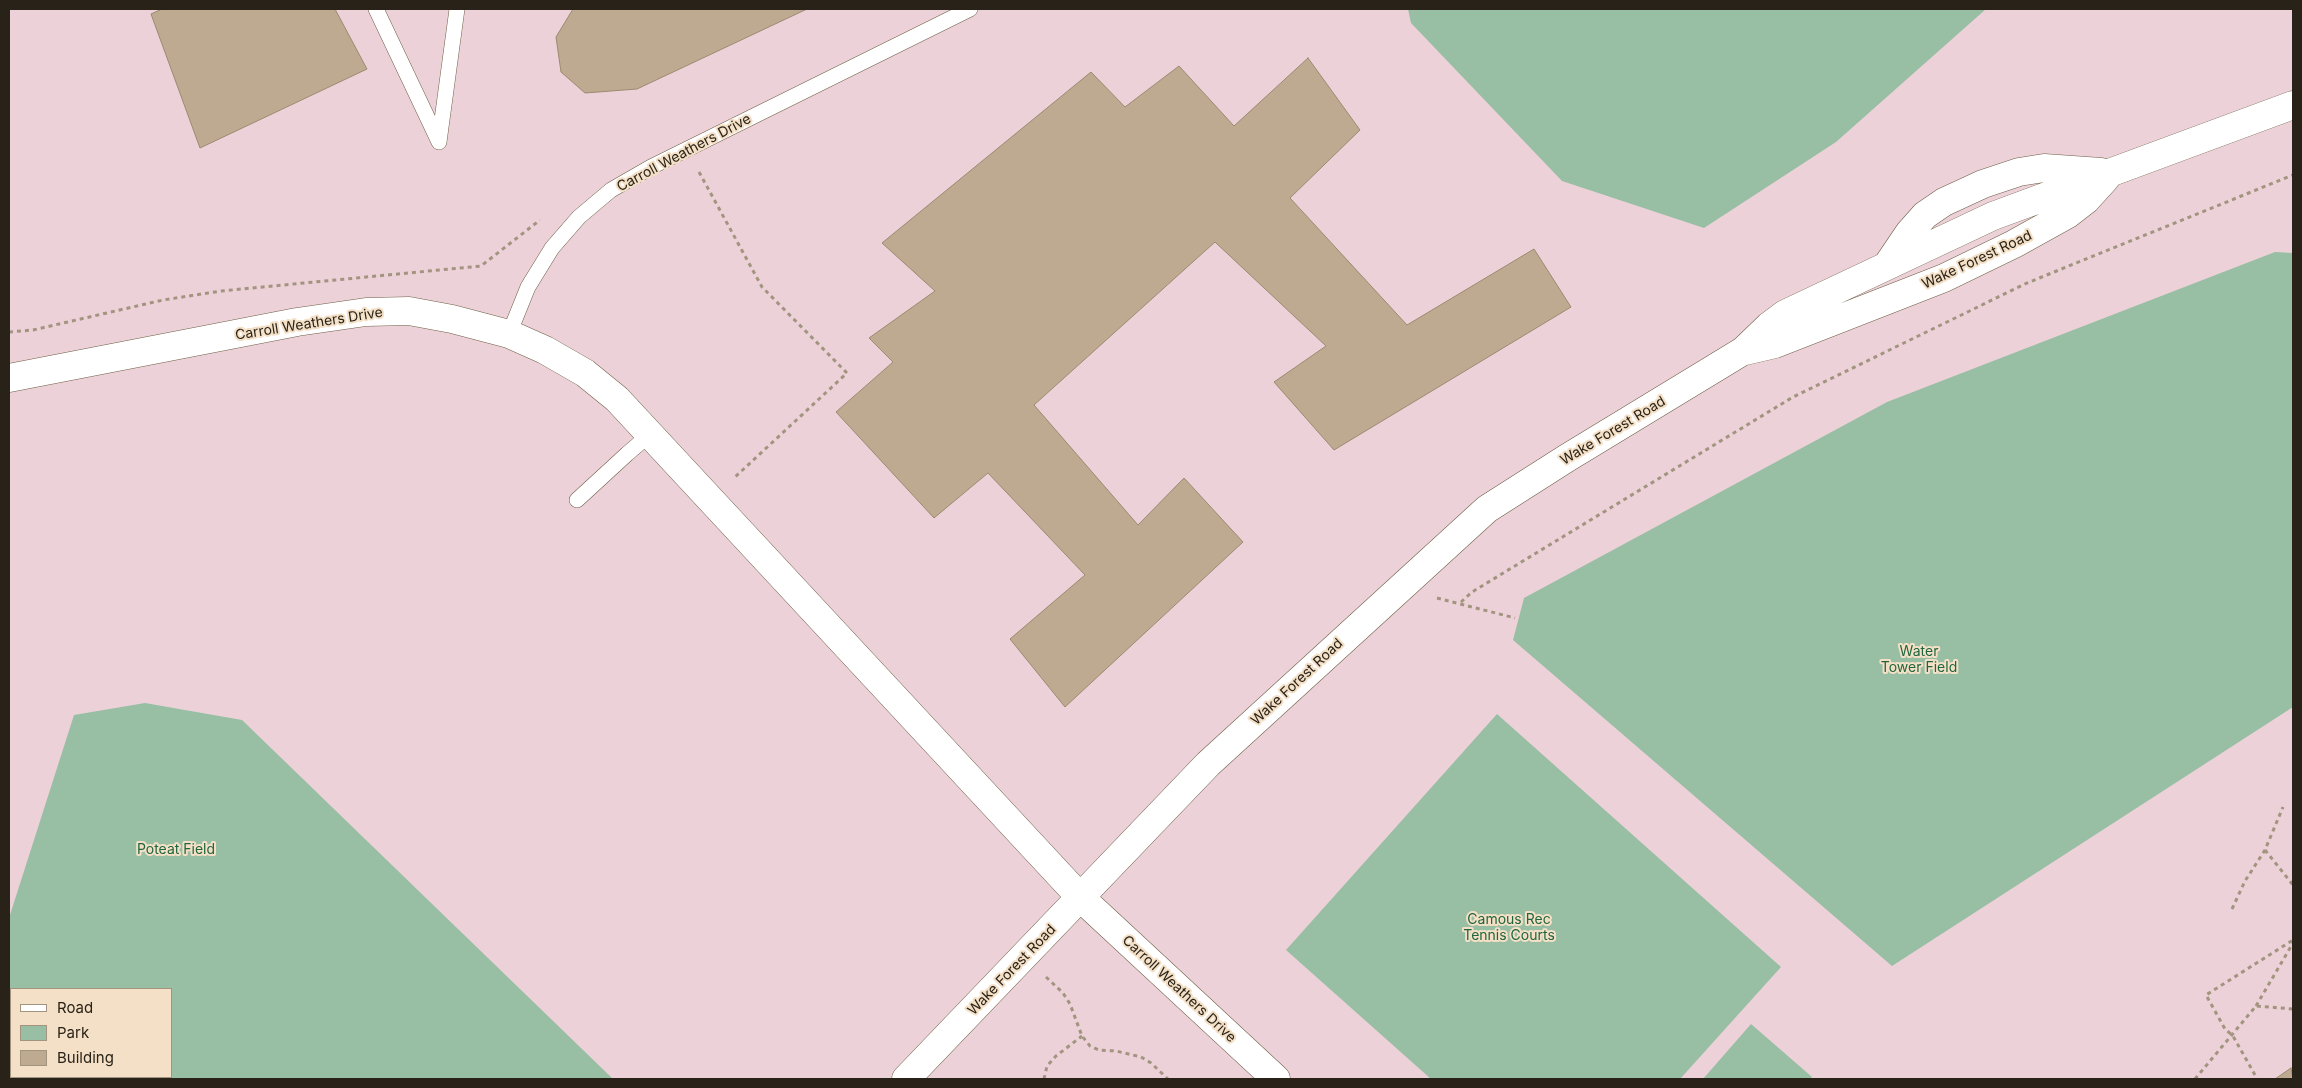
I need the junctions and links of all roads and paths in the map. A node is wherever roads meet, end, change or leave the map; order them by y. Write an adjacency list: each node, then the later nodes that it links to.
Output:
1 (376, 9): 2 (lane)
2 (457, 9)
3 (970, 9): 10 (lane, Carroll Weathers Drive)
4 (2293, 106): 6 (street, Wake Forest Road)
5 (698, 169): 14 (path)
6 (2110, 173): 11 (street, Wake Forest Road); 11 (street, Wake Forest Road)
7 (2293, 175): 16 (path)
8 (542, 218): 9 (path)
9 (9, 332)
10 (509, 334): 12 (street, Carroll Weathers Drive); 13 (street, Carroll Weathers Drive)
11 (1743, 352): 20 (street, Wake Forest Road)
12 (9, 378)
13 (649, 435): 15 (lane); 20 (street, Carroll Weathers Drive)
14 (733, 478)
15 (577, 500)
16 (1461, 602)
17 (2283, 807): 18 (path)
18 (2265, 850): 19 (path); 21 (path)
19 (2293, 885)
20 (1081, 898): 29 (street, Wake Forest Road); 32 (street, Carroll Weathers Drive)
21 (2232, 909)
22 (2293, 942): 24 (path); 27 (path)
23 (1041, 973): 26 (path)
24 (2256, 1006): 25 (path); 27 (path)
25 (2293, 1009)
26 (1082, 1036): 30 (path); 31 (path)
27 (2233, 1036): 28 (path); 33 (path)
28 (2255, 1076)
29 (906, 1079)
30 (1044, 1079)
31 (1168, 1079)
32 (1276, 1079)
33 (2195, 1079)

